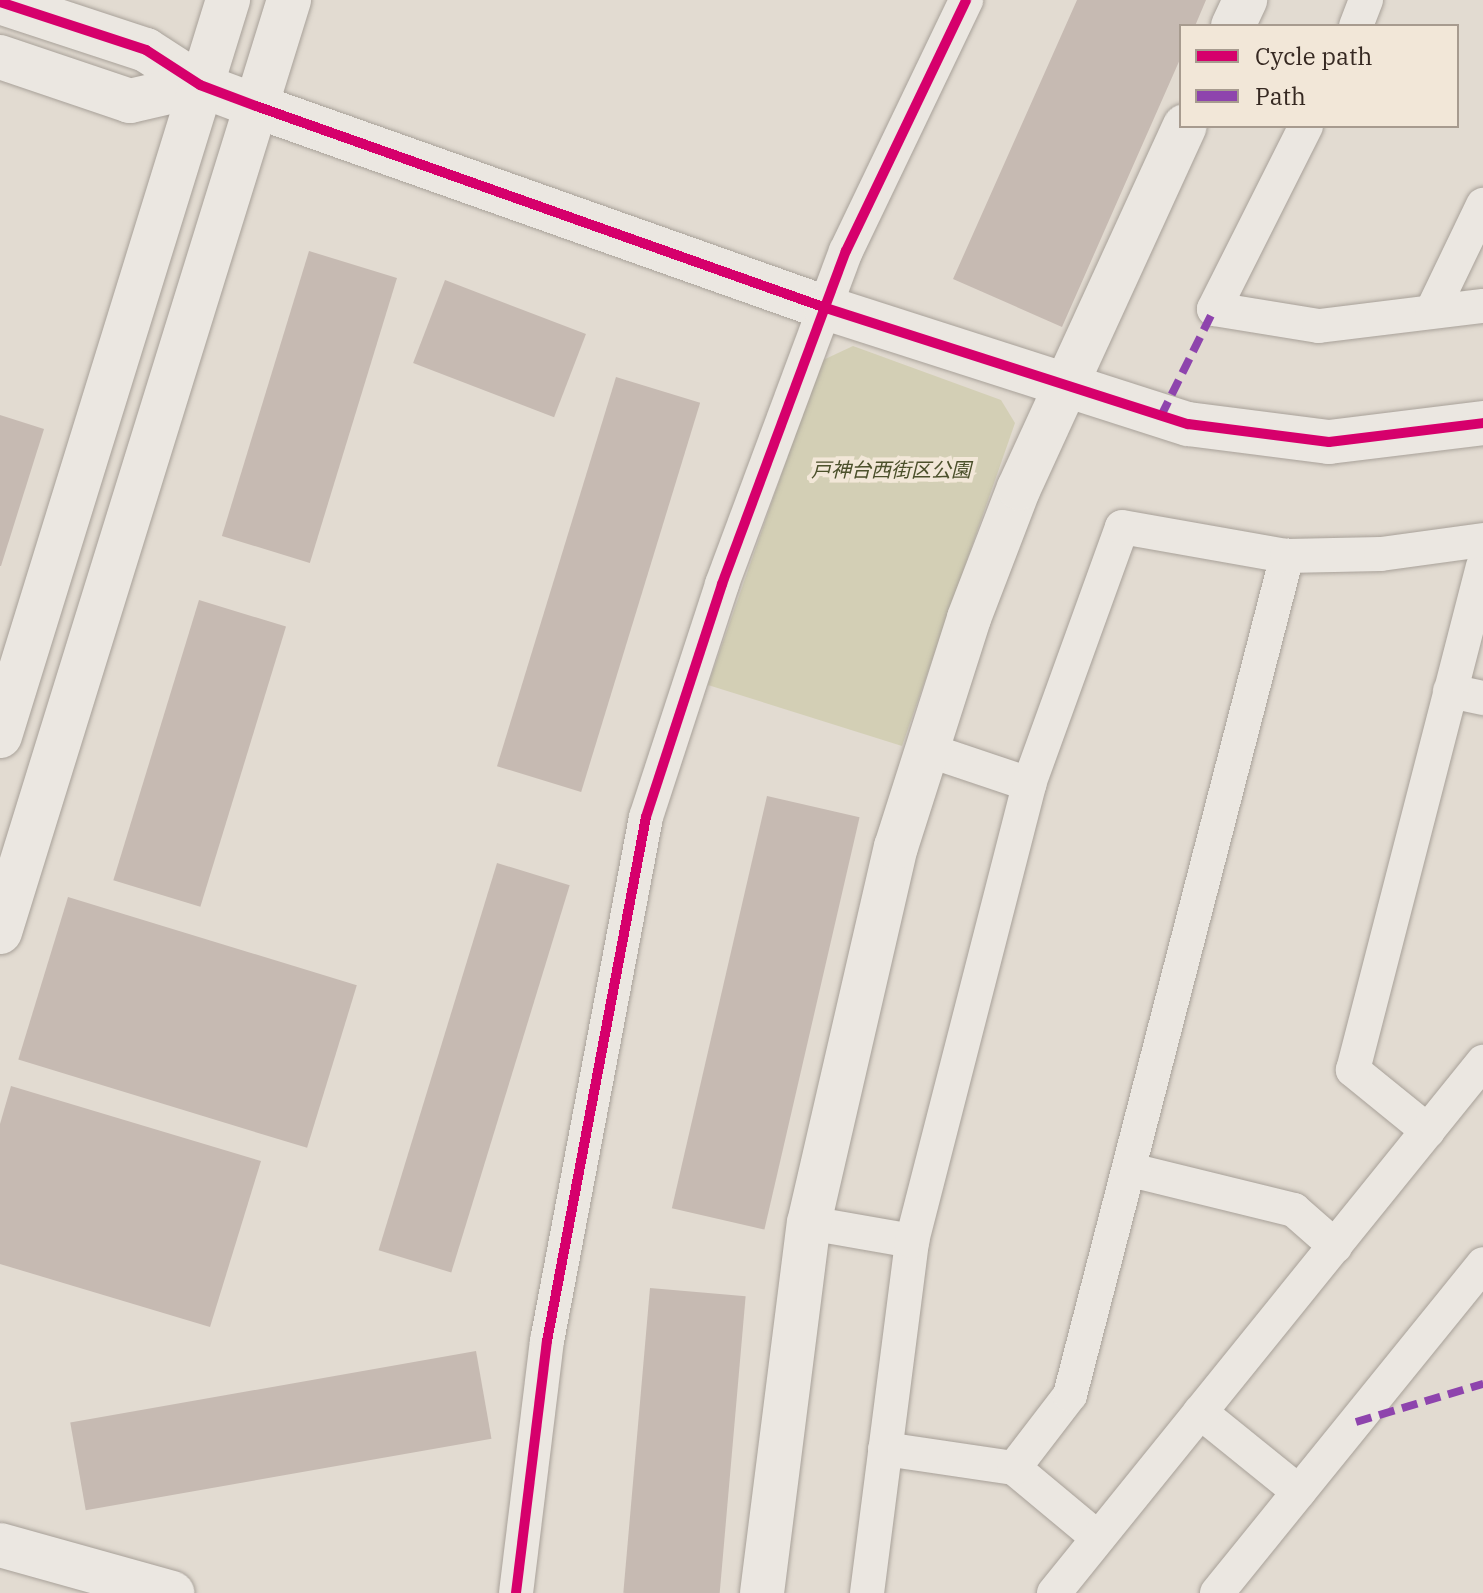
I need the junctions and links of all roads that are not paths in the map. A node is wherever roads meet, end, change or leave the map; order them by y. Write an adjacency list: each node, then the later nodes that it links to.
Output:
1 (228, 0): 10 (street)
2 (289, 0): 11 (street)
3 (966, 0): 16 (street)
4 (1245, 0): 7 (street)
5 (1366, 0): 8 (street)
6 (0, 2): 10 (street)
7 (1234, 24)
8 (1357, 24)
9 (0, 57): 10 (street)
10 (200, 85): 11 (street); 24 (street)
11 (256, 106): 16 (street); 27 (street)
12 (1184, 128): 18 (street)
13 (1305, 128): 17 (street)
14 (1483, 205): 17 (street)
15 (1483, 306): 17 (street)
16 (826, 308): 18 (street); 42 (street)
17 (1432, 311)
18 (1061, 386): 19 (street); 25 (street)
19 (1483, 423)
20 (1483, 540): 21 (street)
21 (1287, 556): 26 (street); 30 (street)
22 (1483, 566): 23 (street)
23 (1467, 694): 29 (street)
24 (0, 736)
25 (928, 750): 26 (street); 31 (street)
26 (1029, 784): 32 (street)
27 (0, 932)
28 (1483, 1062): 29 (street)
29 (1428, 1131): 33 (street)
30 (1131, 1170): 33 (street); 37 (street)
31 (809, 1223): 32 (street); 43 (street)
32 (912, 1241): 36 (street)
33 (1335, 1246): 35 (street)
34 (1483, 1264): 38 (street)
35 (1200, 1412): 38 (street); 39 (street)
36 (885, 1449): 37 (street); 44 (street)
37 (1014, 1468): 39 (street)
38 (1299, 1492): 46 (street)
39 (1098, 1538): 45 (street)
40 (0, 1545): 41 (street)
41 (172, 1593)
42 (516, 1593)
43 (762, 1593)
44 (867, 1593)
45 (1054, 1593)
46 (1217, 1593)

